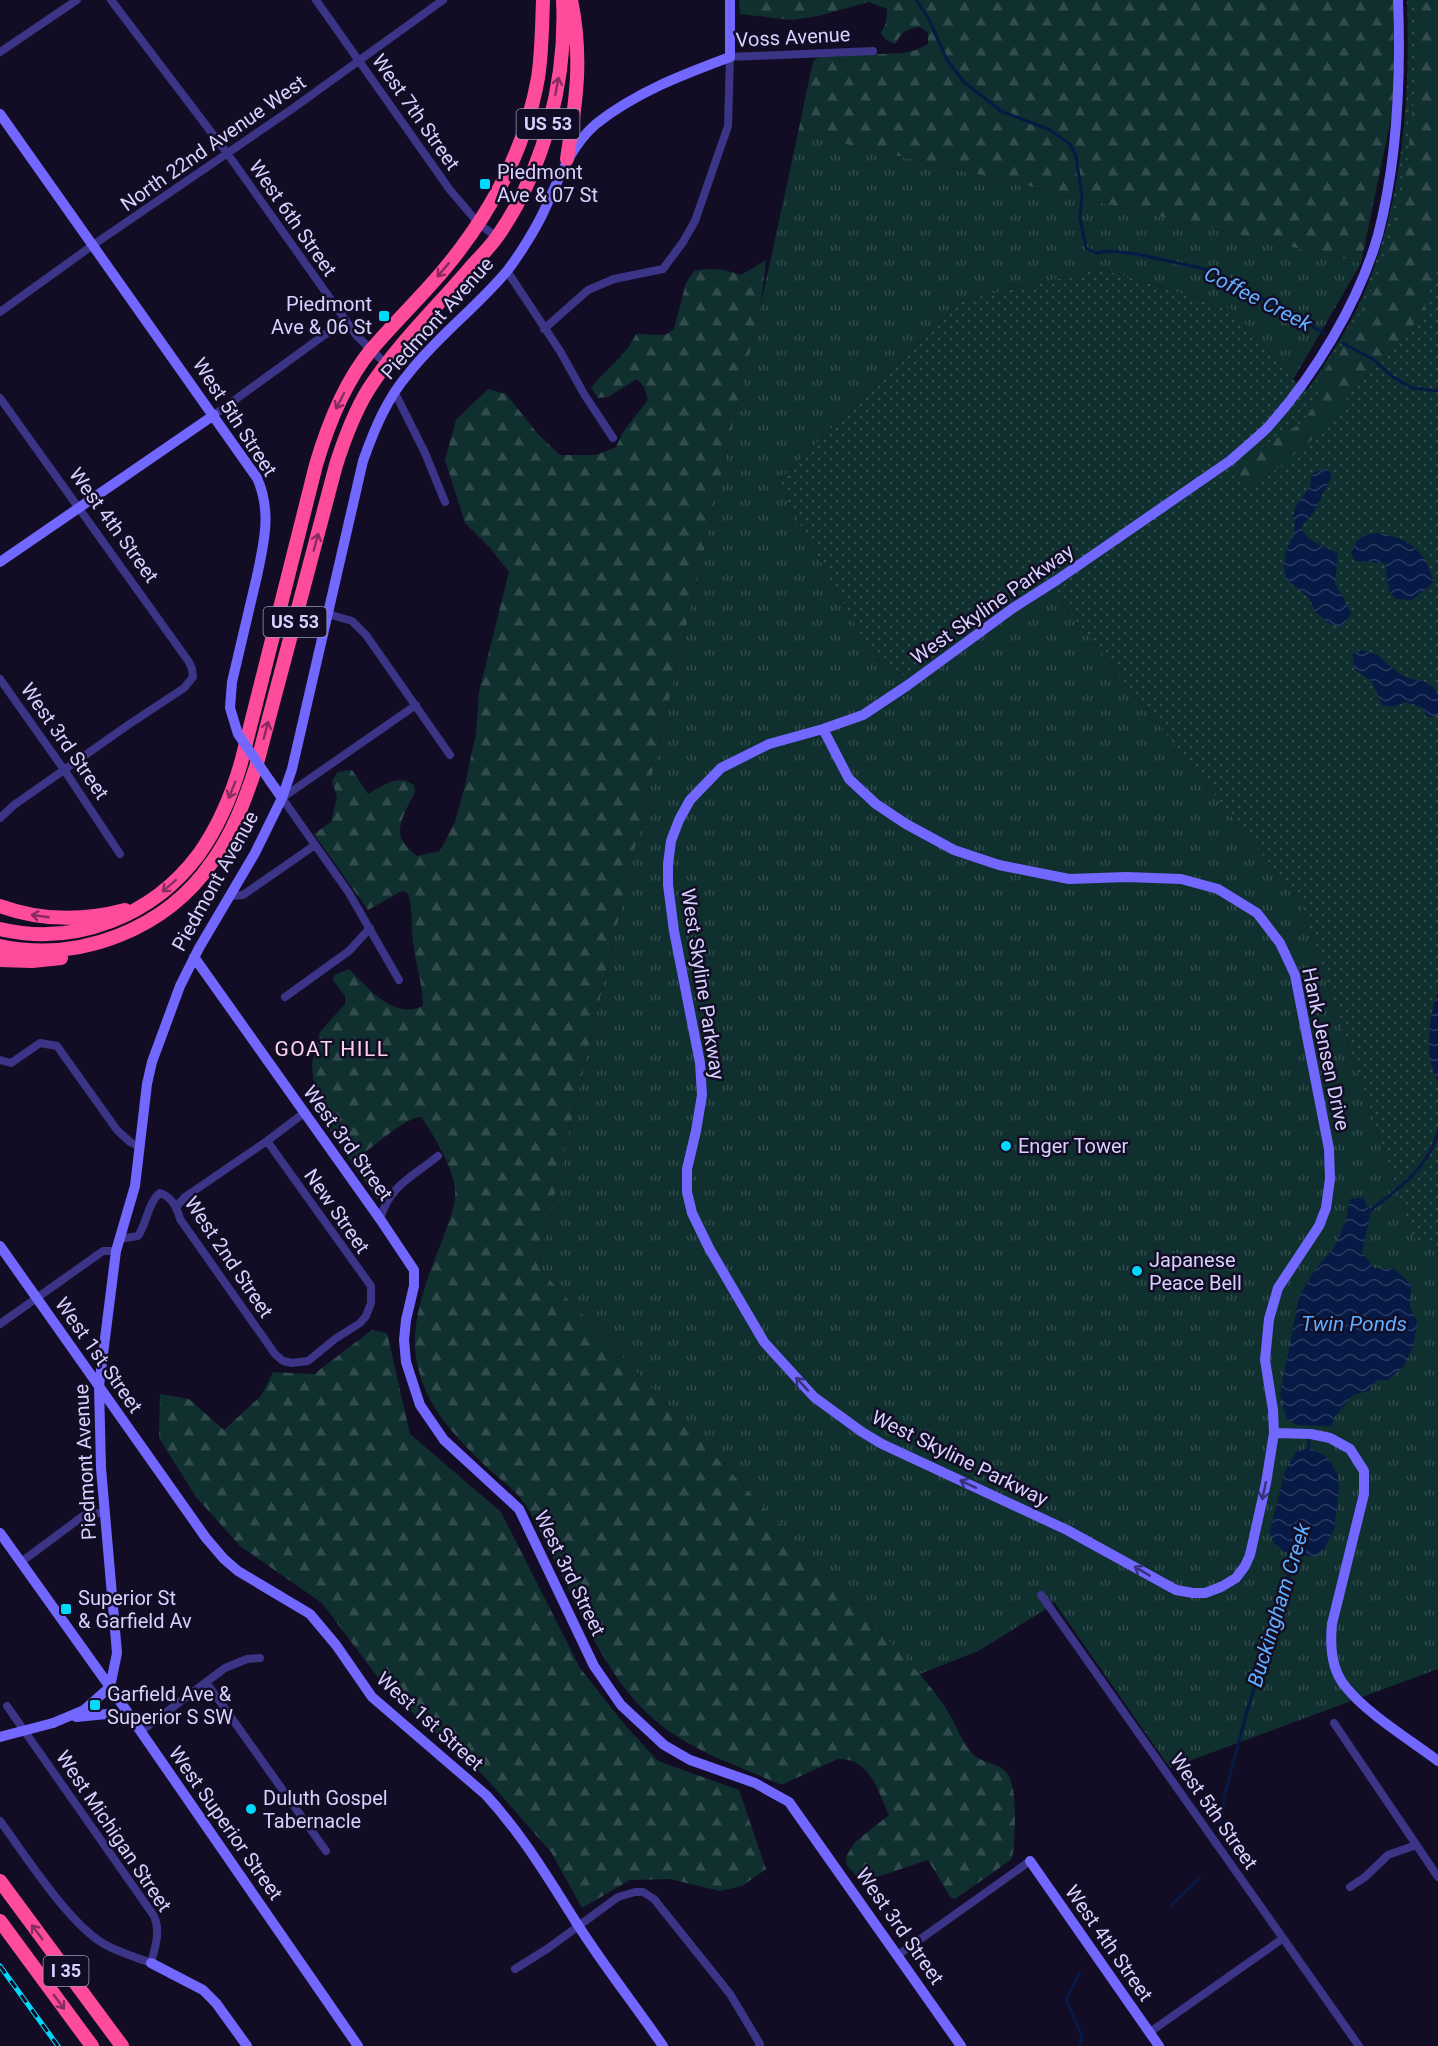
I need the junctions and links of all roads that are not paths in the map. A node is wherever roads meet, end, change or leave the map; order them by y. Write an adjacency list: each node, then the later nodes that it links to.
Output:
1 (77, 0): 11 (street)
2 (111, 0): 15 (street, West 6th Street)
3 (316, 0): 13 (street, West 7th Street)
4 (443, 0): 13 (street, North 22nd Avenue West)
5 (543, 0): 17 (highway, Piedmont Avenue / US 53)
6 (563, 0): 18 (highway, Piedmont Avenue / US 53, one-way to 6)
7 (571, 0): 16 (highway)
8 (730, 0): 12 (street)
9 (1398, 0): 36 (street, West Skyline Parkway)
10 (873, 51): 12 (street, Voss Avenue)
11 (0, 52)
12 (730, 57): 16 (street, Voss Avenue); 23 (street)
13 (360, 60): 15 (street, North 22nd Avenue West); 17 (street, West 7th Street)
14 (0, 114): 19 (street, West 5th Street)
15 (227, 153): 19 (street, North 22nd Avenue West); 22 (street, West 6th Street)
16 (567, 159): 20 (street, Piedmont Avenue)
17 (479, 224): 18 (street, West 7th Street); 24 (highway, Piedmont Avenue / US 53, one-way to 24)
18 (497, 237): 25 (highway, Piedmont Avenue / US 53)
19 (93, 245): 21 (street, North 22nd Avenue West); 28 (street, West 5th Street)
20 (507, 271): 23 (street); 26 (street, Piedmont Avenue)
21 (0, 312)
22 (345, 320): 24 (street, West 6th Street); 28 (street)
23 (544, 329): 29 (street)
24 (371, 351): 25 (street, West 6th Street); 45 (highway, Piedmont Avenue / US 53, one-way to 45)
25 (386, 364): 49 (highway, Piedmont Avenue / US 53, one-way to 25)
26 (395, 393): 30 (street); 33 (street, Piedmont Avenue)
27 (0, 398): 31 (street, West 4th Street)
28 (214, 415): 31 (street); 39 (street, West 5th Street, bridge)
29 (613, 438)
30 (445, 502)
31 (80, 508): 32 (street); 38 (street, West 4th Street)
32 (0, 562)
33 (328, 614): 35 (street); 39 (street, Piedmont Avenue)
34 (0, 679): 38 (street, West 3rd Street)
35 (416, 705): 37 (street); 39 (street)
36 (823, 729): 68 (street, Hank Jensen Drive); 68 (street, West Skyline Parkway, one-way to 36)
37 (450, 755)
38 (65, 771): 40 (street); 42 (street, West 3rd Street)
39 (282, 798): 41 (street); 43 (street, Piedmont Avenue)
40 (0, 818)
41 (315, 845): 43 (street); 46 (street)
42 (120, 854)
43 (231, 897): 50 (street, Piedmont Avenue)
44 (0, 906): 45 (highway, one-way to 44)
45 (81, 924): 47 (highway)
46 (370, 928): 52 (street); 53 (street)
47 (0, 929)
48 (0, 946): 49 (highway)
49 (83, 950): 51 (highway)
50 (194, 957): 55 (street, West 3rd Street); 57 (street, Piedmont Avenue)
51 (0, 960)
52 (399, 980)
53 (285, 997)
54 (0, 1060): 57 (street)
55 (304, 1113): 56 (street); 60 (street, West 3rd Street)
56 (267, 1141): 59 (street); 66 (street, New Street)
57 (140, 1147): 61 (street, Piedmont Avenue)
58 (438, 1156): 60 (street)
59 (177, 1206): 61 (street, West 2nd Street); 66 (street, West 2nd Street)
60 (380, 1219): 93 (street, West 3rd Street)
61 (119, 1239): 63 (street, Piedmont Avenue)
62 (0, 1245): 64 (street, West 1st Street)
63 (116, 1251): 64 (street); 67 (street, Piedmont Avenue)
64 (37, 1298): 65 (street); 67 (street, West 1st Street)
65 (0, 1324)
66 (292, 1363)
67 (99, 1386): 69 (street, Piedmont Avenue); 91 (street, West 1st Street)
68 (1274, 1433): 82 (street)
69 (105, 1512): 71 (street); 75 (street, Piedmont Avenue)
70 (0, 1533): 71 (street, West Superior Street)
71 (21, 1562): 75 (street, West Superior Street)
72 (1041, 1595): 92 (street, West 5th Street)
73 (260, 1658): 74 (street)
74 (206, 1682): 80 (street); 85 (street)
75 (110, 1687): 77 (street); 78 (street, West Superior Street)
76 (7, 1706): 94 (street, West Michigan Street)
77 (70, 1717): 78 (street); 81 (street, bridge)
78 (133, 1720): 80 (street, West Superior Street)
79 (1334, 1723): 84 (street)
80 (141, 1731): 101 (street, West Superior Street)
81 (0, 1737)
82 (1438, 1761)
83 (0, 1821): 94 (street)
84 (1416, 1845): 87 (street); 89 (street)
85 (326, 1851)
86 (1030, 1861): 93 (street); 96 (street, West 4th Street)
87 (1438, 1877)
88 (0, 1881): 99 (highway, I 35, one-way to 88)
89 (1350, 1887)
90 (0, 1921): 98 (highway, I 35, one-way to 98)
91 (578, 1925): 95 (street); 97 (street); 102 (street, West 1st Street)
92 (1282, 1939): 96 (street); 105 (street, West 5th Street)
93 (898, 1955): 103 (street, West 3rd Street)
94 (151, 1964): 100 (street)
95 (515, 1969)
96 (1150, 2032): 104 (street, West 4th Street)
97 (760, 2045)
98 (92, 2046)
99 (122, 2046)
100 (247, 2046)
101 (358, 2046)
102 (663, 2046)
103 (961, 2046)
104 (1160, 2046)
105 (1359, 2046)

